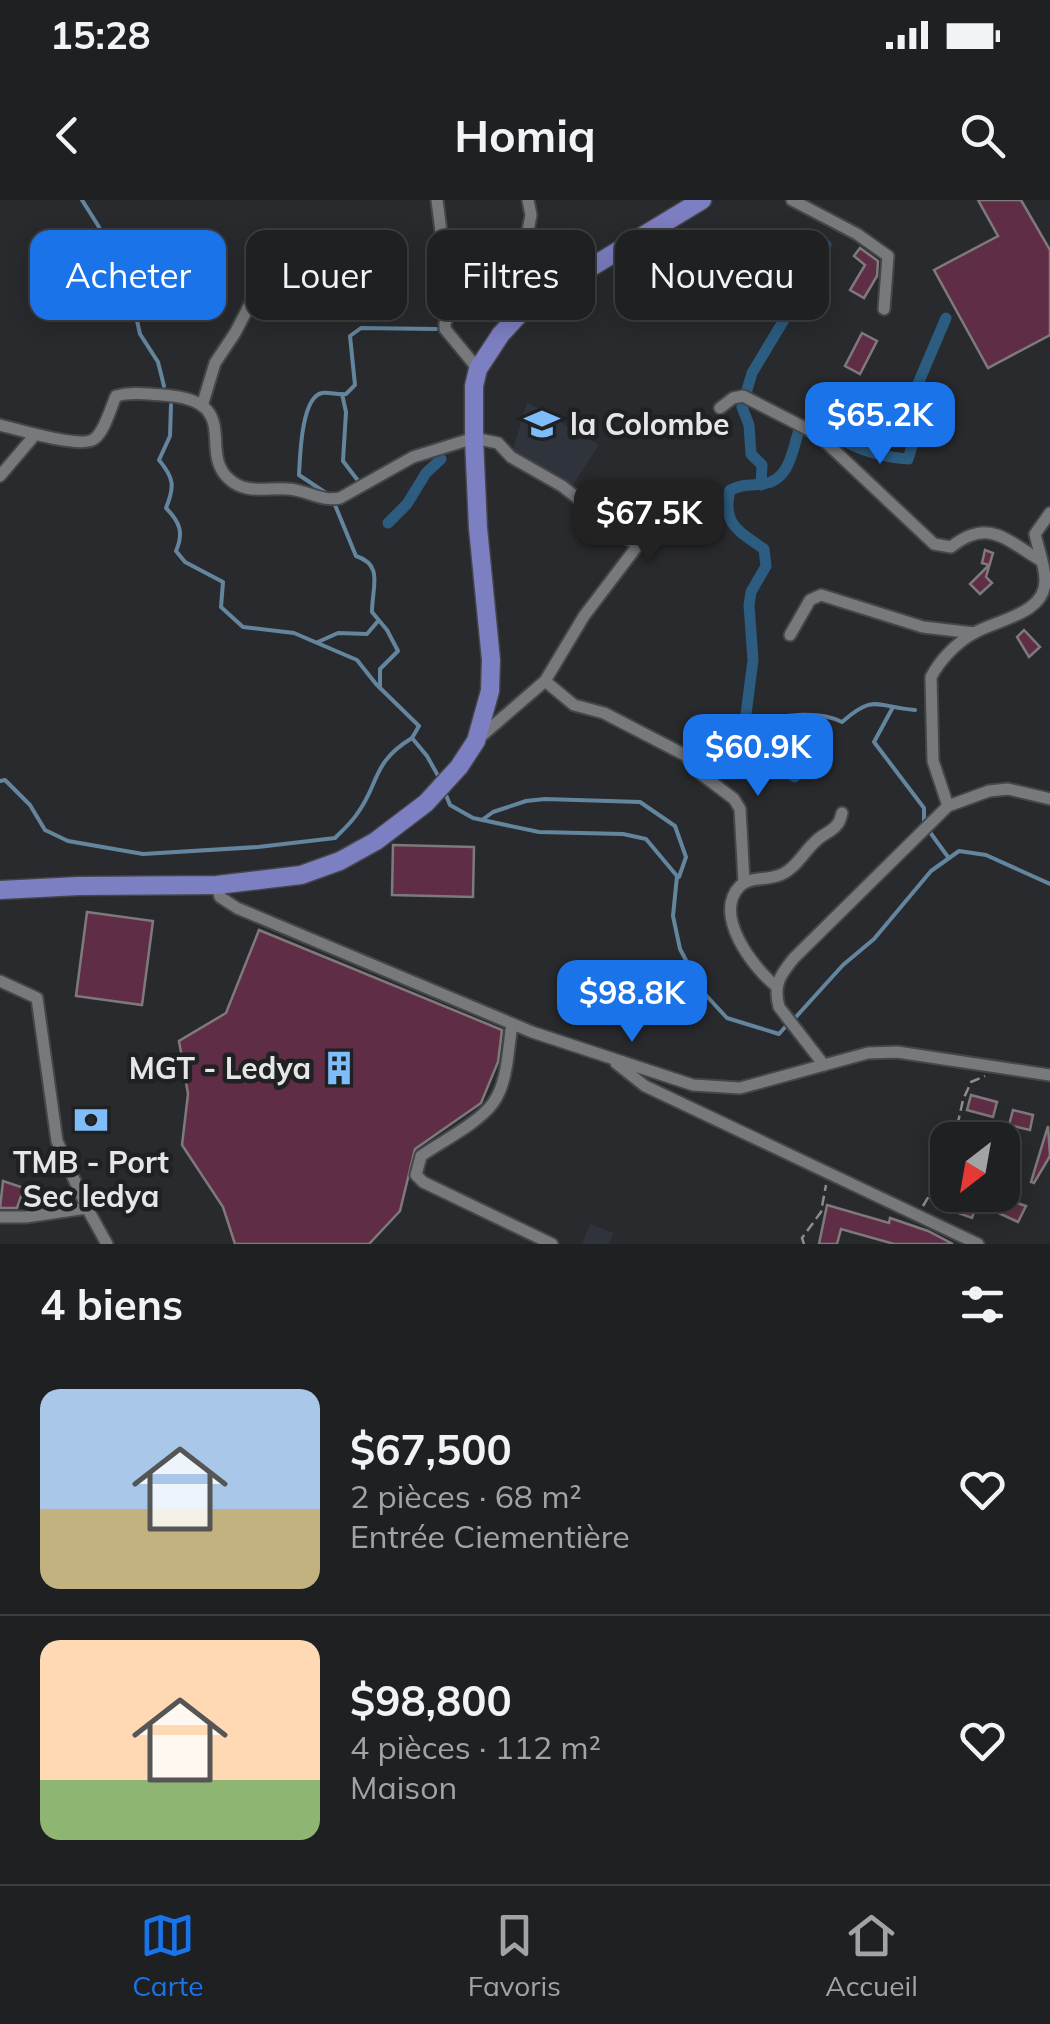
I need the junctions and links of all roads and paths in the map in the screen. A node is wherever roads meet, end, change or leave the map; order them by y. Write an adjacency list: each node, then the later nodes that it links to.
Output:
1 (437, 200): 5 (street)
2 (528, 200): 6 (street)
3 (702, 200): 10 (highway)
4 (792, 200): 7 (street)
5 (441, 230)
6 (530, 230)
7 (884, 308)
8 (246, 312): 11 (street)
9 (447, 320): 10 (street)
10 (478, 369): 15 (highway)
11 (202, 406): 14 (street); 15 (street)
12 (720, 408): 18 (street)
13 (0, 425): 14 (street)
14 (34, 436): 16 (street)
15 (474, 438): 21 (street); 22 (highway)
16 (0, 476)
17 (1050, 513): 18 (street)
18 (1040, 560): 19 (street)
19 (974, 633): 20 (street); 24 (street)
20 (790, 635)
21 (545, 681): 22 (street); 26 (street)
22 (476, 740): 27 (highway)
23 (1050, 799): 24 (street)
24 (948, 806): 30 (street)
25 (842, 813): 26 (street)
26 (744, 882): 30 (street)
27 (217, 886): 28 (highway); 31 (street)
28 (0, 890)
29 (0, 981): 39 (street)
30 (776, 986): 33 (street)
31 (512, 1024): 32 (street); 43 (street)
32 (615, 1062): 33 (street); 37 (street)
33 (824, 1064): 34 (street)
34 (1000, 1069): 35 (street); 36 (path)
35 (1050, 1075)
36 (958, 1122)
37 (828, 1174): 40 (street); 44 (path)
38 (930, 1195): 40 (path)
39 (87, 1208): 41 (street); 42 (street)
40 (917, 1214): 45 (street)
41 (0, 1217)
42 (107, 1244)
43 (552, 1244)
44 (804, 1244)
45 (978, 1244)

